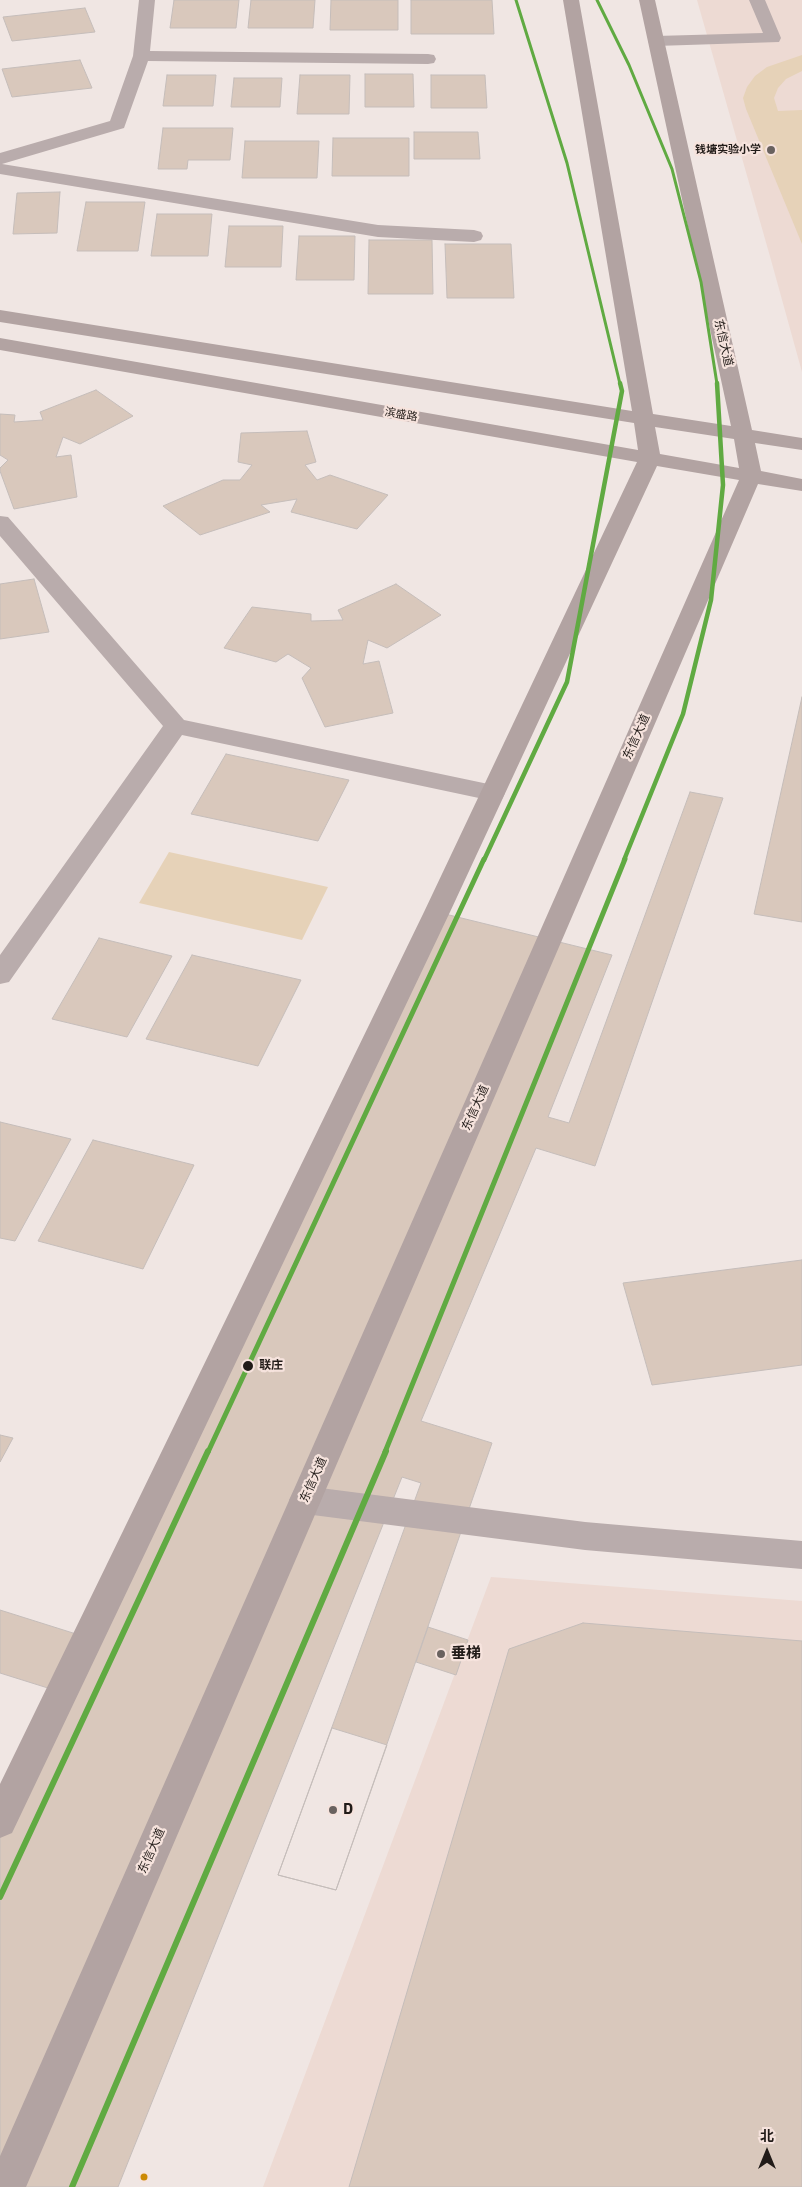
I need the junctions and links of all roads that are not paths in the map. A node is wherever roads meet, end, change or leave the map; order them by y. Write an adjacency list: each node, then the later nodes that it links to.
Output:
1 (148, 0): 6 (street)
2 (571, 0): 13 (main road)
3 (647, 0): 5 (main road, 东信大道)
4 (757, 0): 5 (street)
5 (656, 41): 14 (main road, 东信大道)
6 (141, 56): 7 (street); 8 (street)
7 (428, 59)
8 (0, 159)
9 (0, 169): 10 (street)
10 (474, 236)
11 (0, 316): 13 (main road)
12 (0, 344): 16 (main road, 滨盛路)
13 (643, 420): 14 (main road); 16 (main road)
14 (744, 434): 15 (main road); 17 (main road, 东信大道)
15 (802, 444)
16 (650, 458): 17 (main road, 滨盛路); 21 (main road)
17 (751, 476): 18 (main road, 滨盛路); 23 (main road, 东信大道)
18 (802, 485)
19 (0, 522): 20 (street)
20 (176, 726): 21 (street); 22 (street)
21 (494, 793): 25 (main road)
22 (0, 975)
23 (305, 1500): 24 (street); 26 (main road, 东信大道)
24 (802, 1555)
25 (0, 1821)
26 (6, 2187)

